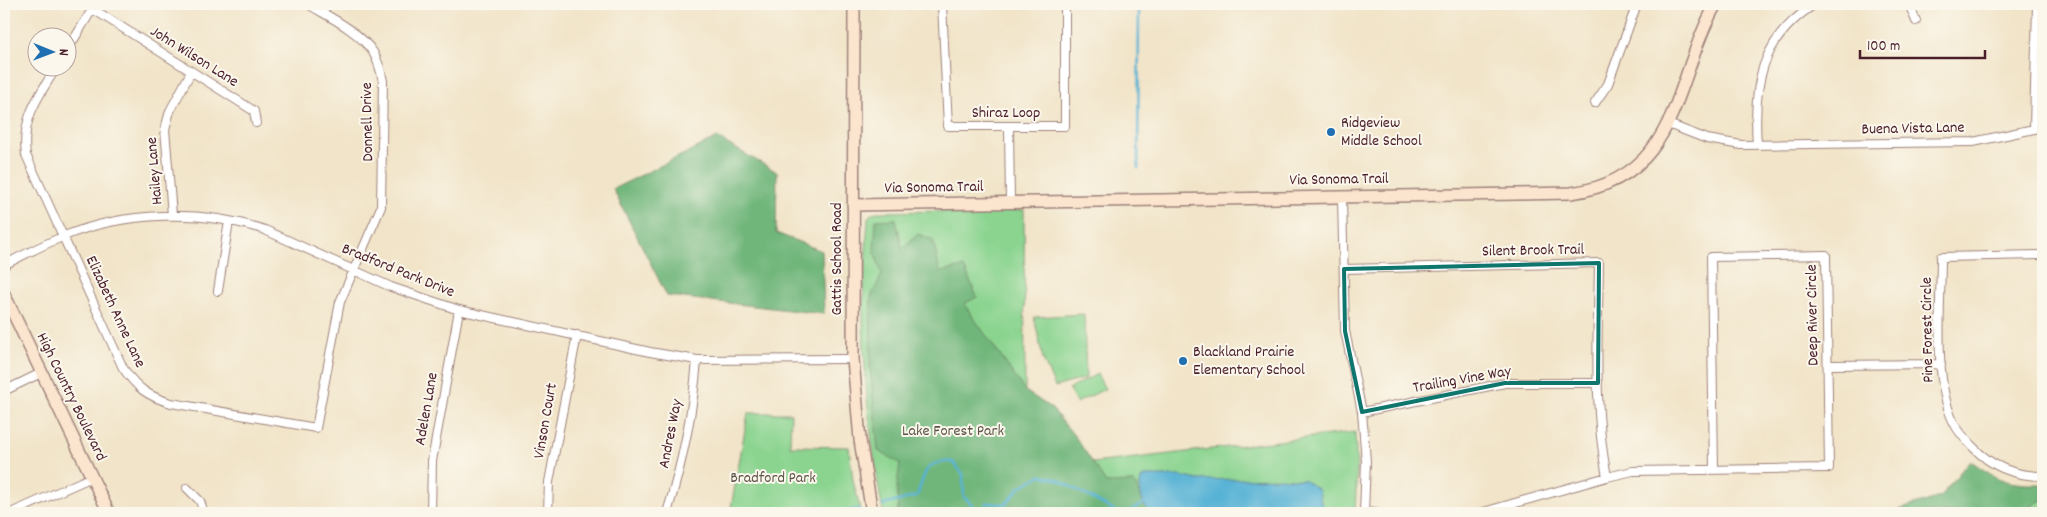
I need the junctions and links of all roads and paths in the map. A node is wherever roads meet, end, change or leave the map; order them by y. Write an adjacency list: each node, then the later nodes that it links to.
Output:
1 (308, 4): 29 (street, Donnell Drive)
2 (854, 4): 22 (street, Gattis School Road)
3 (942, 4): 18 (street, Shiraz Loop)
4 (1065, 4): 18 (street, Shiraz Loop)
5 (1637, 4): 15 (street)
6 (1716, 4): 17 (street, Via Sonoma Trail)
7 (1815, 4): 19 (street)
8 (1909, 4): 11 (street)
9 (2038, 4): 19 (street, Buena Vista Lane)
10 (89, 6): 12 (street); 13 (street, John Wilson Lane)
11 (1916, 21)
12 (78, 29)
13 (191, 72): 16 (street, John Wilson Lane); 23 (street, Hailey Lane)
14 (50, 78): 25 (street, Elizabeth Anne Lane)
15 (1595, 103)
16 (256, 123)
17 (1668, 124): 19 (street, Buena Vista Lane); 20 (street, Via Sonoma Trail)
18 (1009, 127): 21 (street)
19 (1757, 145)
20 (1342, 197): 21 (street, Via Sonoma Trail); 28 (street)
21 (1010, 202): 22 (street, Via Sonoma Trail)
22 (853, 205): 34 (street, Gattis School Road)
23 (172, 215): 24 (street, Bradford Park Drive); 25 (street, Bradford Park Drive)
24 (229, 221): 29 (street, Bradford Park Drive); 30 (street)
25 (64, 236): 27 (street, Bradford Park Drive); 29 (street, Elizabeth Anne Lane)
26 (2043, 255): 36 (street, Pine Forest Circle)
27 (4, 265)
28 (1344, 269): 39 (street, Silent Brook Trail); 41 (street)
29 (355, 270): 32 (street, Bradford Park Drive)
30 (218, 291)
31 (4, 294): 38 (street, High Country Boulevard)
32 (458, 310): 33 (street, Bradford Park Drive); 50 (street, Adelen Lane)
33 (577, 336): 35 (street, Bradford Park Drive); 51 (street, Vinson Court)
34 (853, 359): 35 (street, Bradford Park Drive); 53 (street, Gattis School Road)
35 (697, 360): 52 (street, Andres Way)
36 (1941, 364): 37 (street); 43 (street, Pine Forest Circle)
37 (1828, 365): 42 (street, Deep River Circle); 42 (street, Deep River Circle)
38 (41, 373): 40 (street); 44 (street, High Country Boulevard)
39 (1598, 383): 41 (street, Trailing Vine Way); 45 (street, Silent Brook Trail)
40 (4, 391)
41 (1362, 412): 54 (street)
42 (1714, 470): 45 (street, Deep River Circle)
43 (2043, 476)
44 (92, 477): 47 (street); 48 (street, High Country Boulevard)
45 (1607, 477): 56 (street, Deep River Circle)
46 (187, 488): 49 (street)
47 (11, 513)
48 (110, 513)
49 (204, 513)
50 (431, 513)
51 (548, 513)
52 (667, 513)
53 (872, 513)
54 (1364, 513): 55 (street)
55 (1376, 513)
56 (1480, 513)

